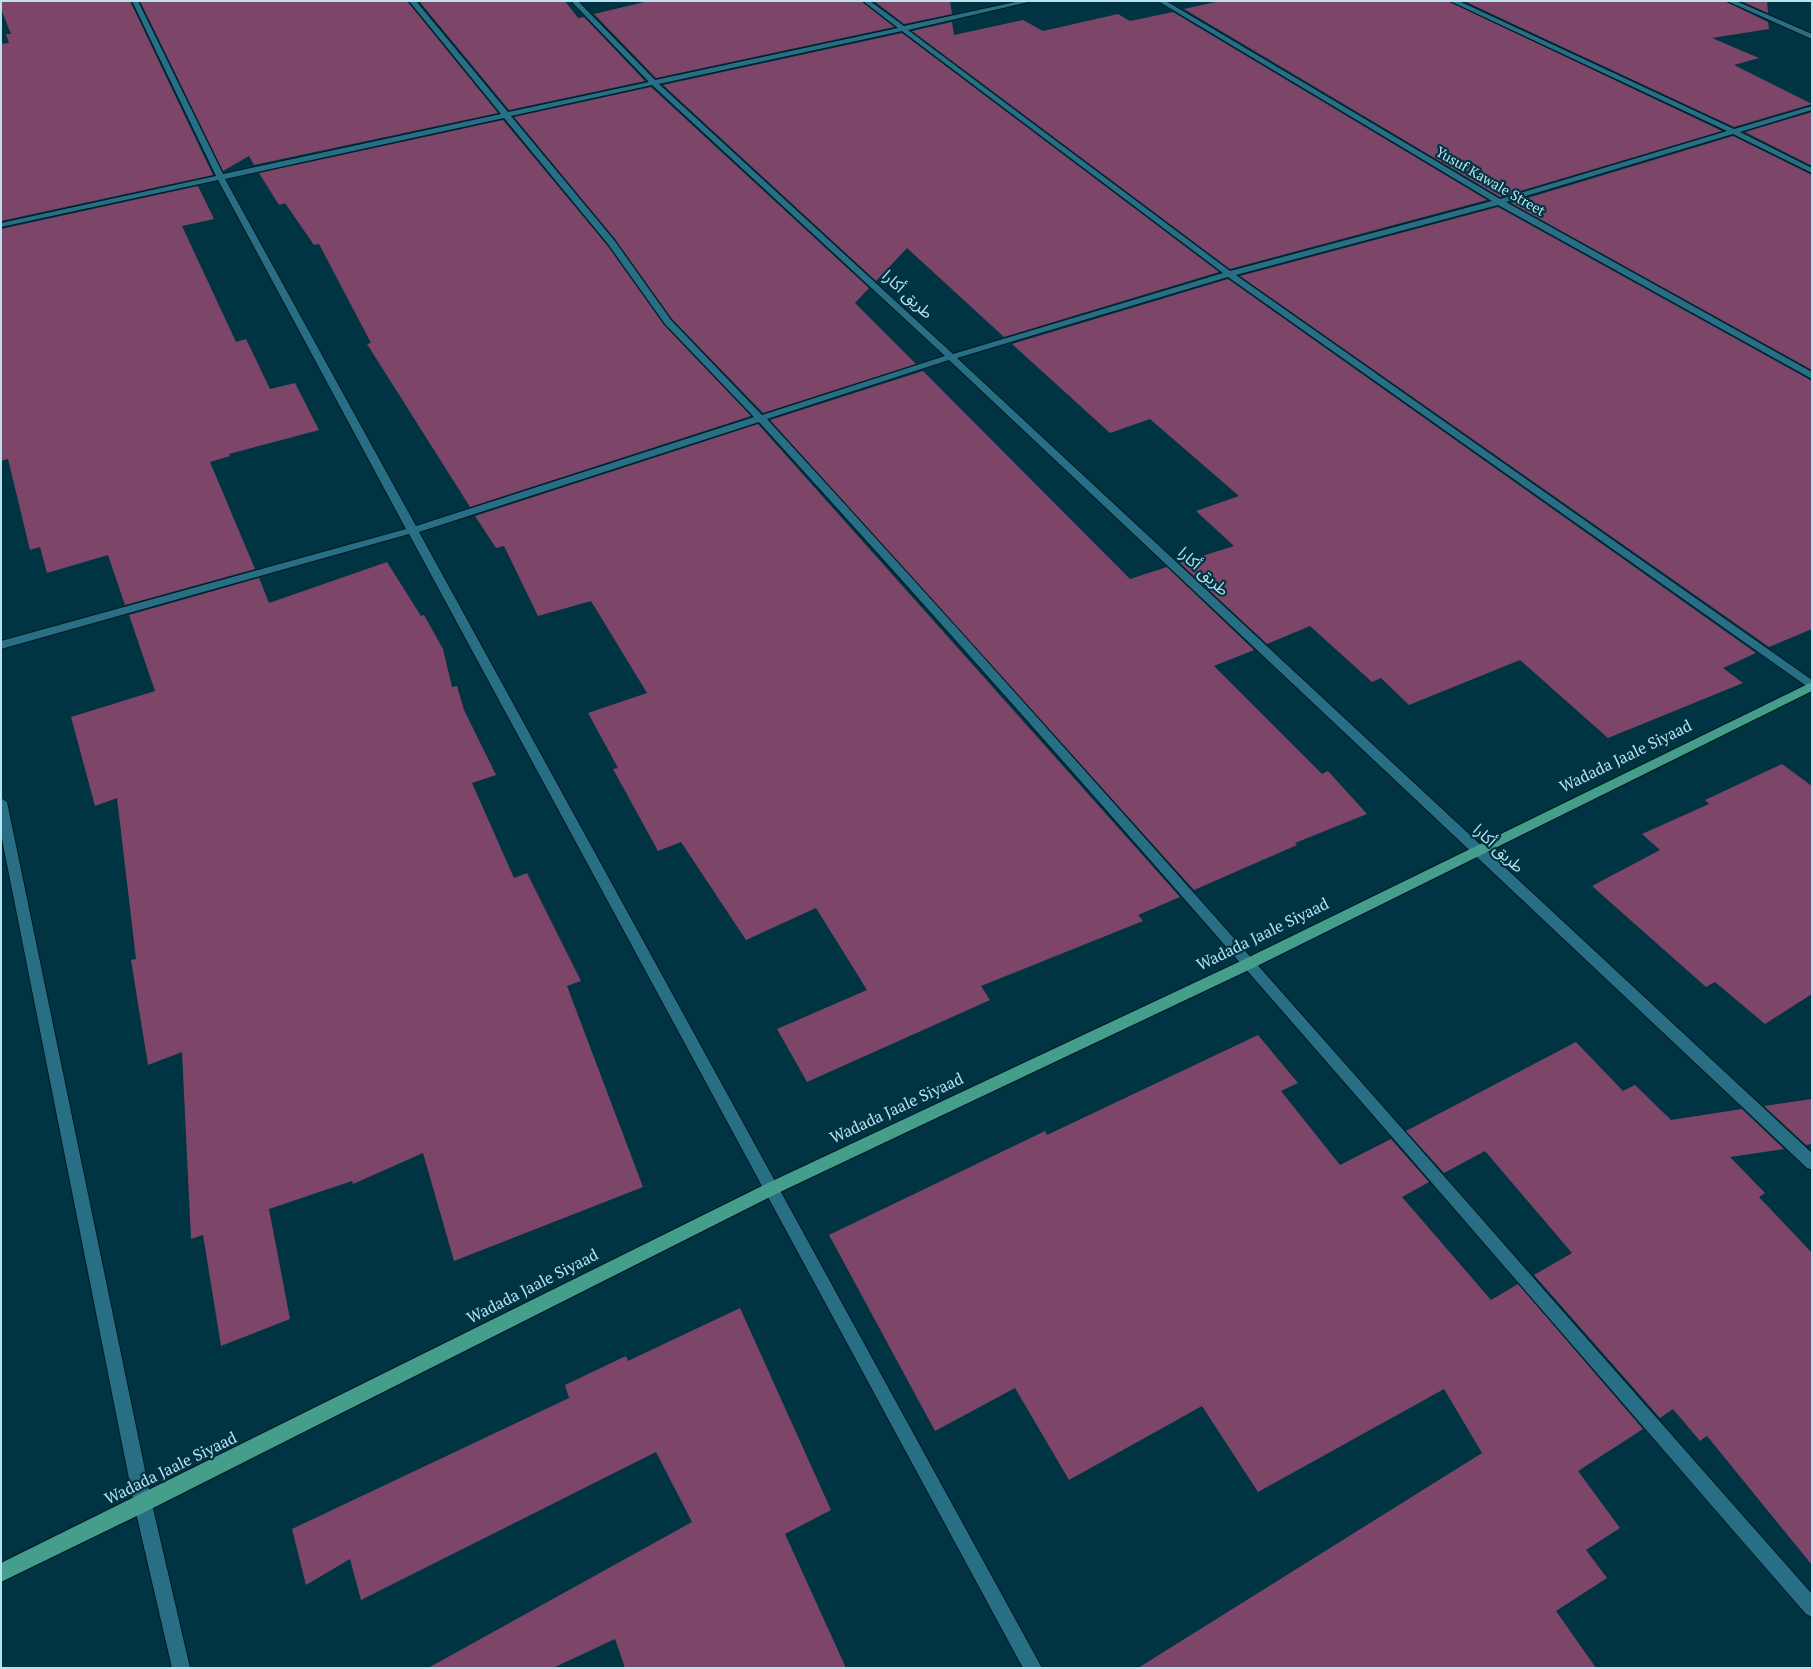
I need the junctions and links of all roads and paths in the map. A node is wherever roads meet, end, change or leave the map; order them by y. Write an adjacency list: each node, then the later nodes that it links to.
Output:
1 (135, 1): 16 (street)
2 (412, 1): 13 (street)
3 (574, 1): 11 (street, طريق أكارا)
4 (866, 1): 9 (street)
5 (1030, 1): 9 (street)
6 (1161, 1): 17 (street, Yusuf Kawale Street)
7 (1453, 1): 14 (street)
8 (1730, 1): 10 (street)
9 (904, 28): 11 (street); 19 (street)
10 (1812, 37)
11 (654, 83): 13 (street); 20 (street, طريق أكارا)
12 (1812, 108): 14 (street)
13 (505, 115): 16 (street); 22 (street)
14 (1734, 132): 15 (street); 17 (street)
15 (1812, 171)
16 (220, 177): 18 (street); 23 (street)
17 (1499, 202): 19 (street); 21 (street, Yusuf Kawale Street)
18 (1, 225)
19 (1229, 274): 20 (street); 25 (street)
20 (951, 357): 22 (street); 27 (street, طريق أكارا)
21 (1812, 376)
22 (761, 419): 23 (street); 28 (street)
23 (413, 530): 24 (street); 30 (street)
24 (1, 644)
25 (1812, 686): 27 (main road, Wadada Jaale Siyaad)
26 (1, 802): 31 (street)
27 (1478, 852): 28 (main road, Wadada Jaale Siyaad); 29 (street, طريق أكارا)
28 (1248, 964): 30 (main road, Wadada Jaale Siyaad); 33 (street)
29 (1812, 1163)
30 (773, 1188): 31 (main road, Wadada Jaale Siyaad); 35 (street)
31 (143, 1504): 32 (main road, Wadada Jaale Siyaad); 34 (street)
32 (1, 1573)
33 (1812, 1608)
34 (181, 1668)
35 (1033, 1668)

